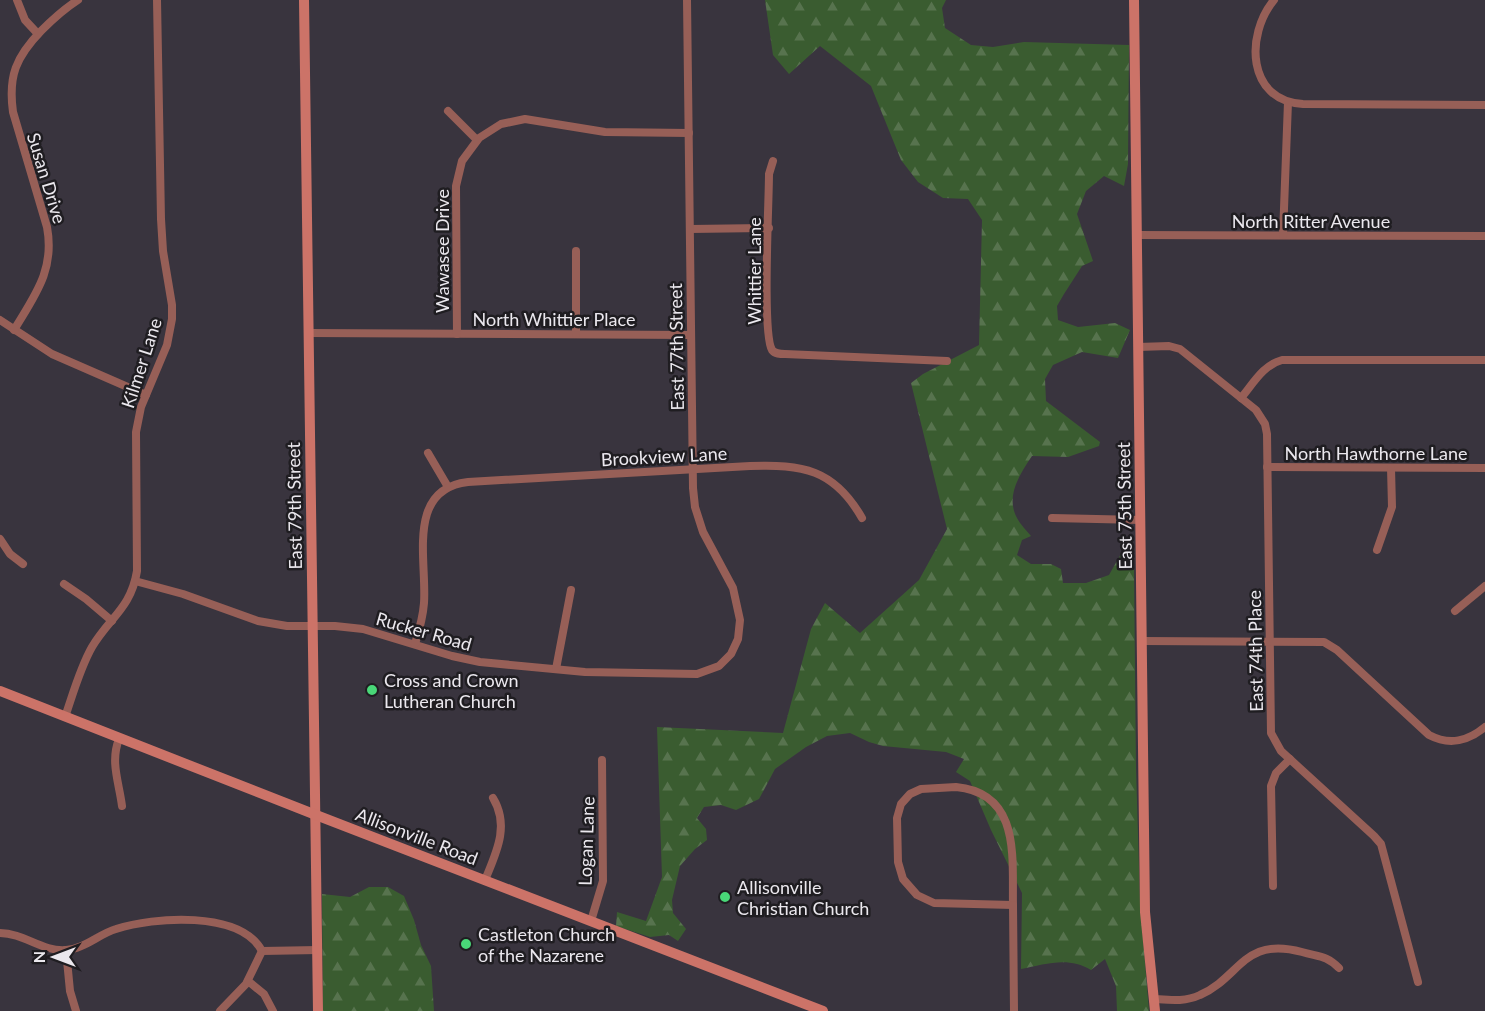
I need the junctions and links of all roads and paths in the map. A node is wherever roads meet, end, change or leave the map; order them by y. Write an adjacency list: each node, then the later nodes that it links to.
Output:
1 (17, 0): 8 (street)
2 (78, 0): 8 (street, Susan Drive)
3 (157, 0): 30 (street, Kilmer Lane)
4 (304, 0): 23 (street, East 79th Street)
5 (687, 0): 12 (street, East 77th Street)
6 (1134, 0): 17 (street, East 75th Street)
7 (1274, 0): 9 (street)
8 (38, 34): 22 (street, Susan Drive)
9 (1288, 102): 10 (street); 18 (street)
10 (1485, 105)
11 (448, 111): 13 (street)
12 (689, 133): 13 (street, Wawasee Drive); 16 (street, East 77th Street)
13 (477, 140): 24 (street, Wawasee Drive)
14 (773, 161): 15 (street, Whittier Lane)
15 (769, 228): 16 (street); 29 (street, Whittier Lane)
16 (690, 229): 26 (street, East 77th Street)
17 (1136, 235): 18 (street, North Ritter Avenue); 27 (street, East 75th Street)
18 (1283, 236): 19 (street, North Ritter Avenue)
19 (1485, 236)
20 (576, 251): 25 (street)
21 (0, 320): 22 (street)
22 (14, 330): 30 (street)
23 (309, 333): 24 (street, North Whittier Place); 50 (street, East 79th Street)
24 (457, 334): 25 (street, North Whittier Place)
25 (576, 334): 26 (street, North Whittier Place)
26 (691, 335): 36 (street, East 77th Street)
27 (1138, 347): 31 (street, East 74th Place); 40 (street, East 75th Street)
28 (1485, 360): 31 (street)
29 (946, 361)
30 (146, 395): 44 (street, Kilmer Lane)
31 (1241, 398): 33 (street, East 74th Place)
32 (428, 453): 37 (street)
33 (1267, 467): 34 (street, North Hawthorne Lane); 52 (street, East 74th Place)
34 (1392, 468): 35 (street, North Hawthorne Lane); 42 (street)
35 (1485, 468)
36 (693, 469): 37 (street, Brookview Lane); 38 (street, Brookview Lane); 55 (street, East 77th Street)
37 (448, 488): 53 (street)
38 (862, 518)
39 (1052, 518): 40 (street)
40 (1141, 520): 51 (street, East 75th Street)
41 (0, 539): 43 (street)
42 (1377, 550)
43 (23, 564)
44 (135, 581): 49 (street, Kilmer Lane); 50 (street, Rucker Road)
45 (64, 584): 49 (street)
46 (1485, 586): 48 (street)
47 (571, 590): 54 (street)
48 (1455, 611)
49 (112, 621): 57 (street, Kilmer Lane)
50 (312, 626): 53 (street, Rucker Road); 64 (street, East 79th Street)
51 (1142, 641): 52 (street); 76 (street, East 75th Street)
52 (1270, 642): 58 (street); 60 (street, East 74th Place)
53 (415, 644): 54 (street, Rucker Road)
54 (556, 669): 55 (street, Rucker Road)
55 (710, 670)
56 (0, 691): 57 (street, Allisonville Road)
57 (65, 717): 59 (street, Allisonville Road)
58 (1485, 727)
59 (119, 739): 63 (street); 64 (street, Allisonville Road)
60 (1290, 759): 66 (street); 75 (street, East 74th Place)
61 (602, 760): 68 (street, Logan Lane)
62 (493, 798): 65 (street)
63 (122, 806)
64 (316, 815): 65 (street, Allisonville Road); 71 (street, East 79th Street)
65 (485, 880): 68 (street, Allisonville Road)
66 (1273, 886)
67 (1013, 905): 67 (street); 82 (street)
68 (591, 921): 81 (street, Allisonville Road)
69 (0, 933): 70 (street)
70 (66, 950): 72 (street); 77 (street)
71 (318, 950): 72 (street); 80 (street, East 79th Street)
72 (262, 951): 74 (street)
73 (1339, 968): 76 (street)
74 (248, 981): 78 (street); 79 (street)
75 (1418, 982)
76 (1154, 999): 83 (street, East 75th Street)
77 (76, 1011)
78 (220, 1011)
79 (273, 1011)
80 (318, 1011)
81 (823, 1011)
82 (1014, 1011)
83 (1155, 1011)

